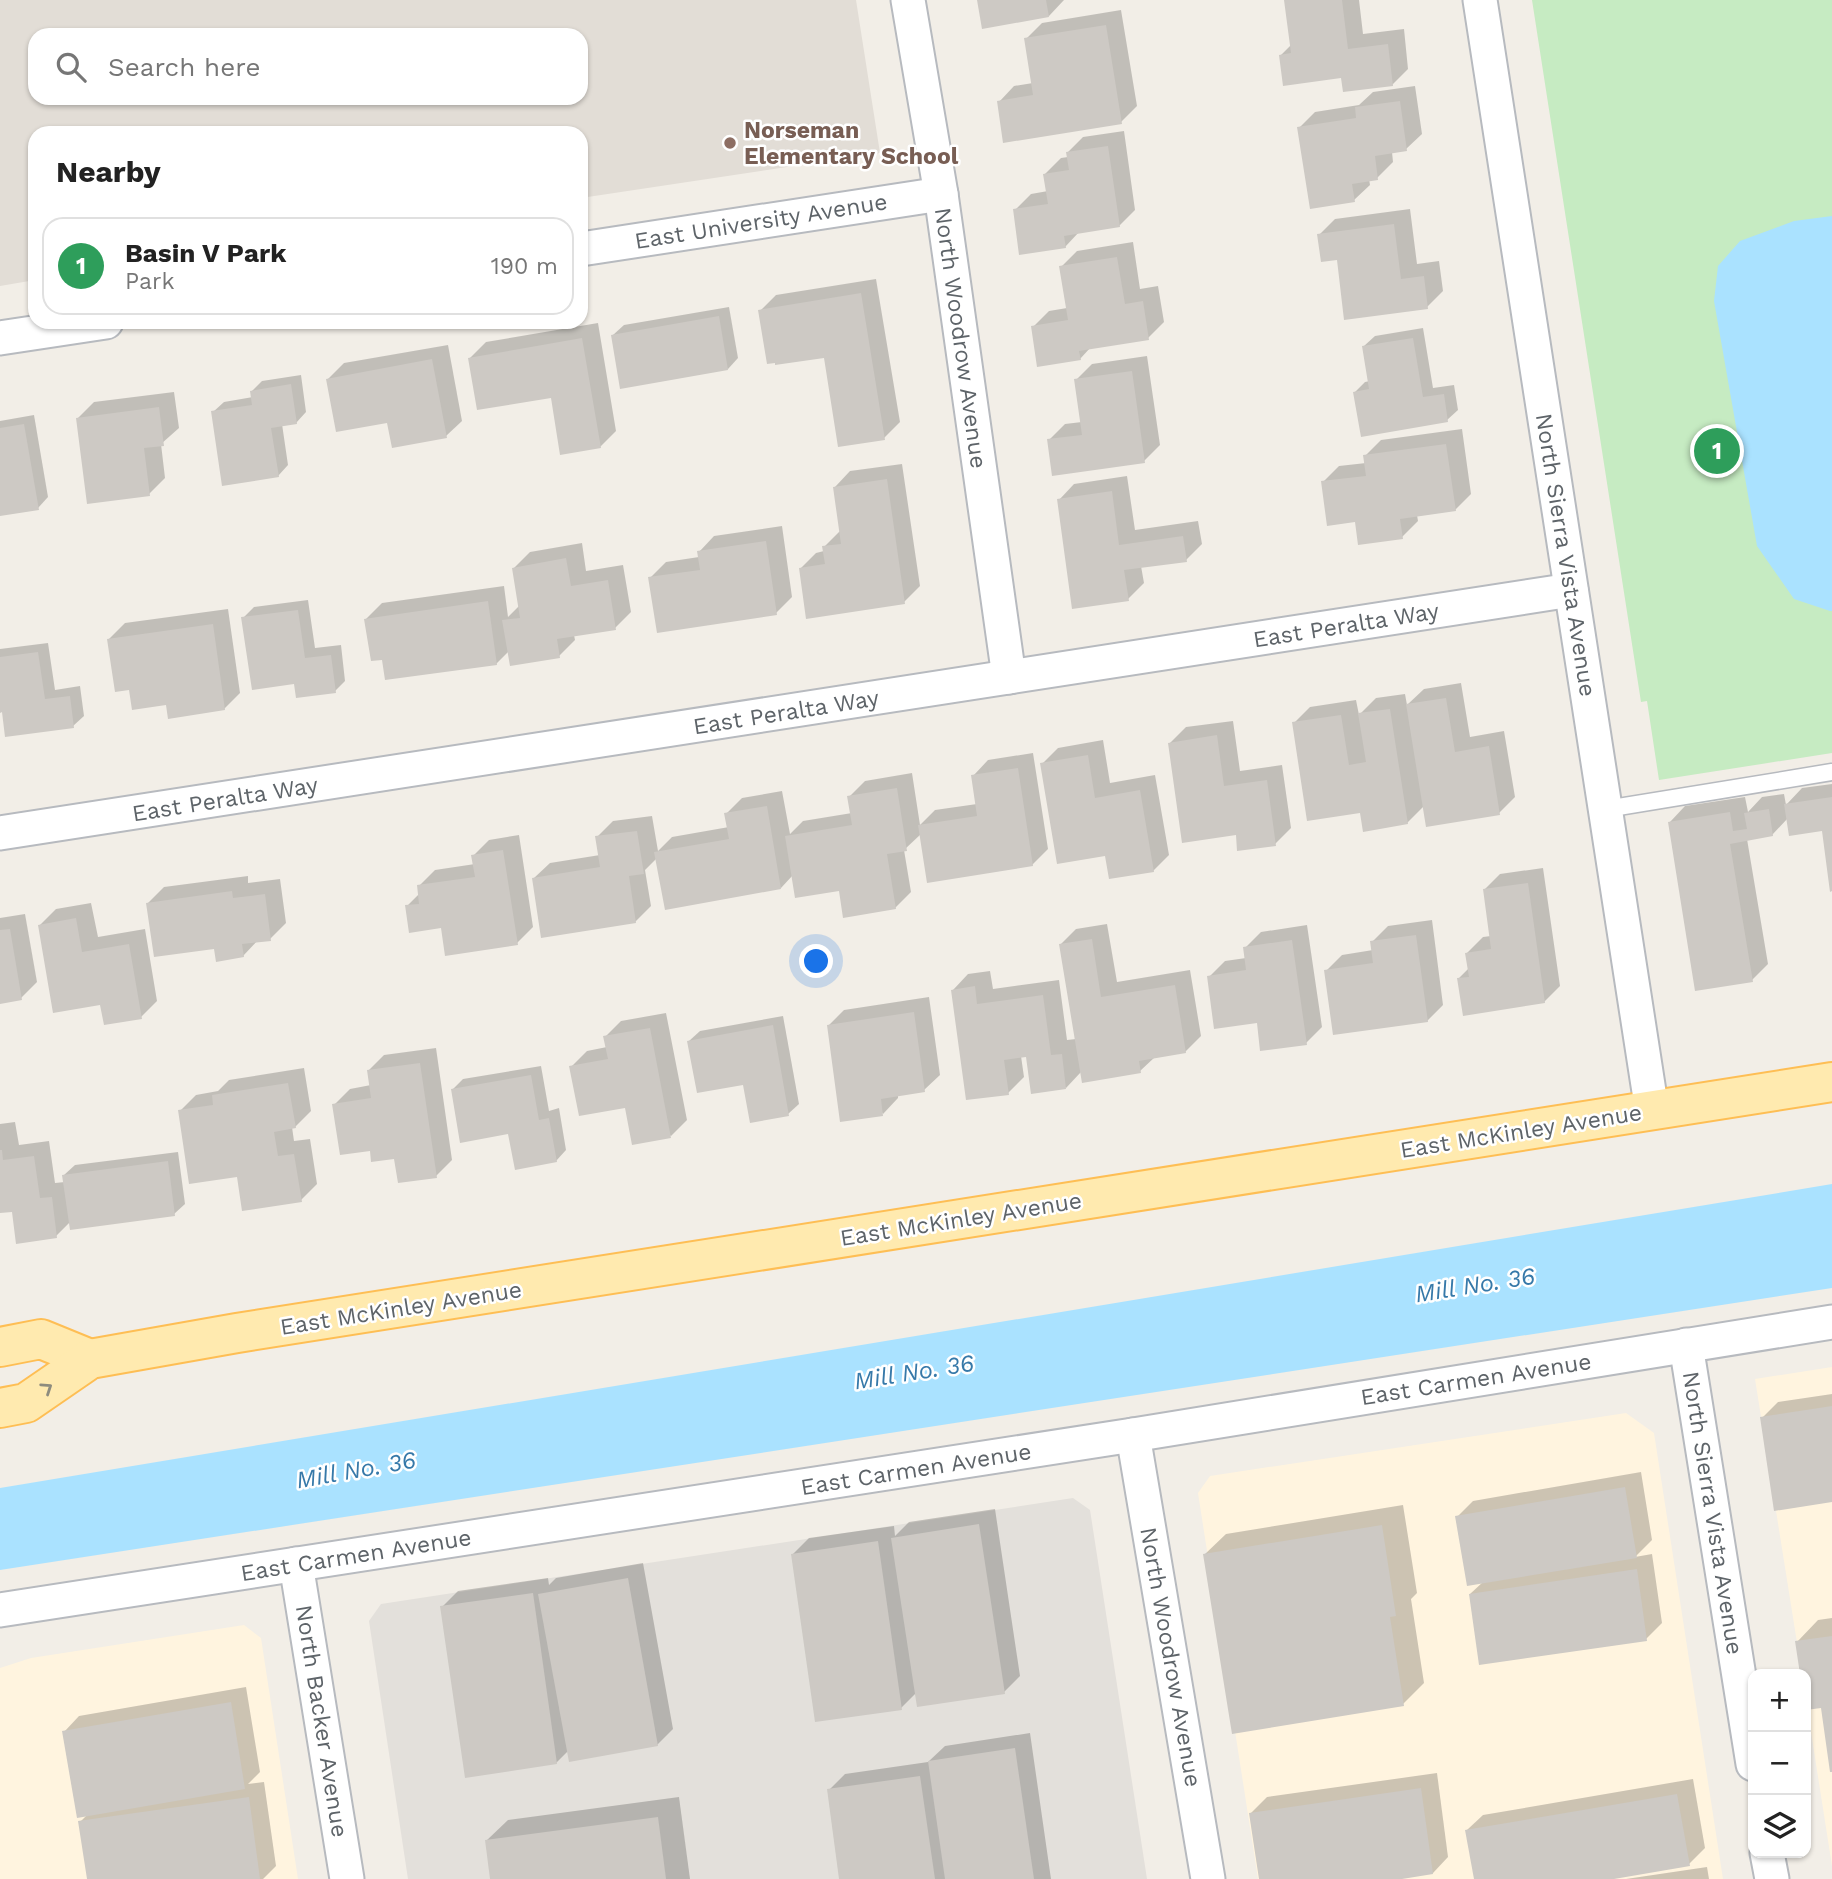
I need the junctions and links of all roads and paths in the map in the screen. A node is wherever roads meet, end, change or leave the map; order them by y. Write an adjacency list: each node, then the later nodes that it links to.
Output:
1 (908, 0): 3 (street, North Woodrow Avenue)
2 (1480, 0): 7 (street, North Sierra Vista Avenue)
3 (941, 194): 4 (street, East University Avenue); 8 (street, North Woodrow Avenue)
4 (588, 248)
5 (60, 329): 6 (street)
6 (0, 338)
7 (1572, 590): 8 (street, East Peralta Way); 10 (street, North Sierra Vista Avenue)
8 (1009, 677): 11 (street, East Peralta Way)
9 (1832, 772): 10 (lane)
10 (1606, 809): 13 (street, North Sierra Vista Avenue)
11 (0, 834)
12 (1832, 1082): 13 (main road, East McKinley Avenue)
13 (1652, 1111): 17 (main road, East McKinley Avenue)
14 (1832, 1322): 15 (street, East Carmen Avenue)
15 (1686, 1345): 19 (street, East Carmen Avenue); 22 (street, North Sierra Vista Avenue)
16 (0, 1347): 17 (main road)
17 (90, 1359): 18 (main road, East McKinley Avenue, one-way to 17)
18 (0, 1408)
19 (1133, 1436): 20 (street, East Carmen Avenue); 25 (street, North Woodrow Avenue)
20 (296, 1564): 21 (street, East Carmen Avenue); 24 (street, North Backer Avenue)
21 (0, 1611)
22 (1748, 1733)
23 (1769, 1858): 26 (street)
24 (347, 1879)
25 (1208, 1879)
26 (1772, 1879)

